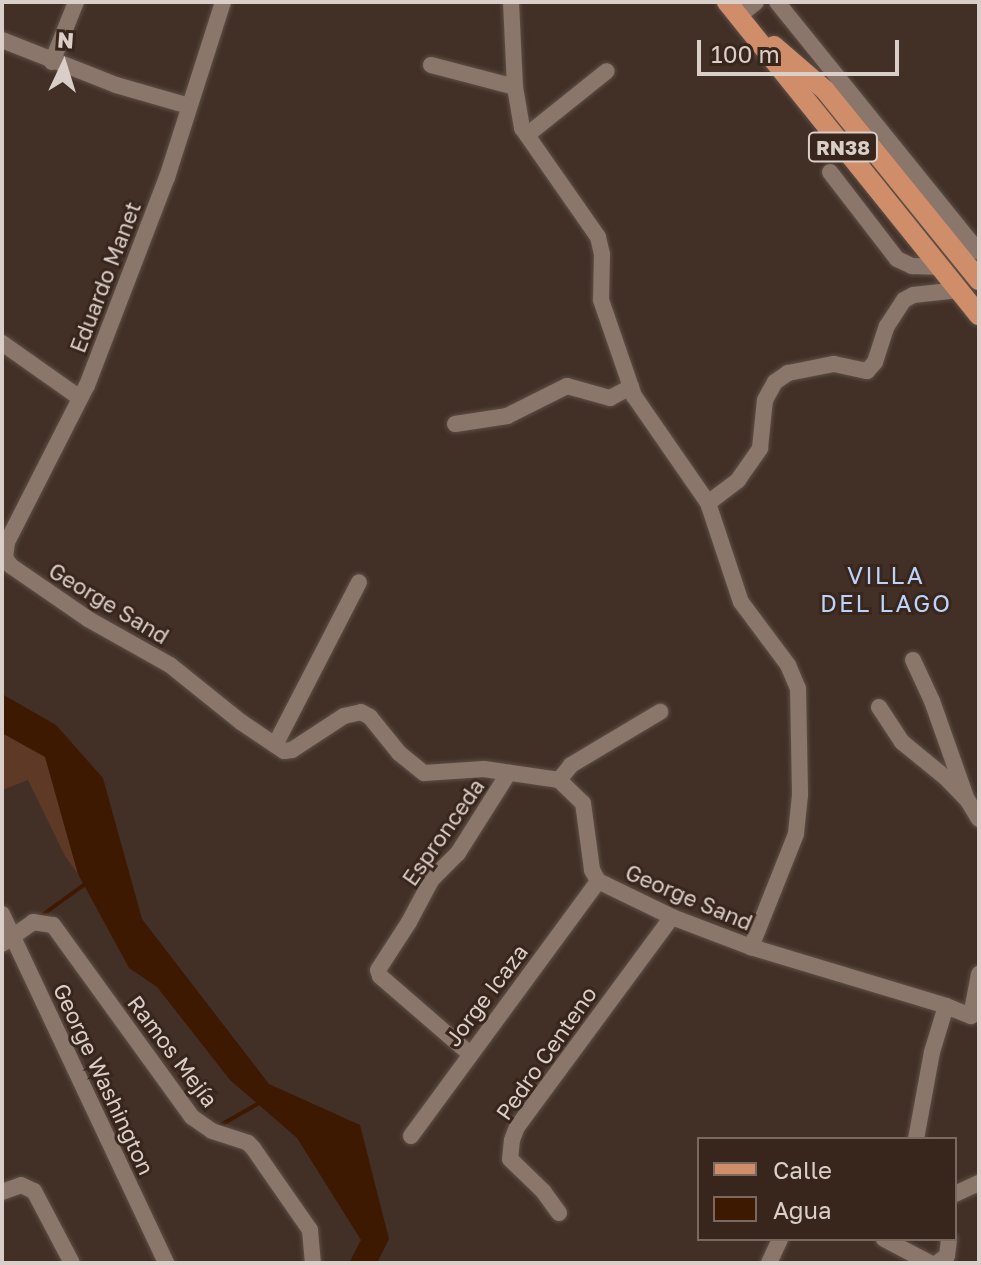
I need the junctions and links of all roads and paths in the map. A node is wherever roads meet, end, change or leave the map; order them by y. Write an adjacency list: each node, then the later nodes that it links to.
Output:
1 (76, 2): 7 (street)
2 (223, 2): 11 (street, Eduardo Manet)
3 (511, 2): 10 (street)
4 (777, 2): 15 (street)
5 (742, 4): 13 (main road, RN38); 15 (main road, RN38)
6 (2, 40): 7 (street)
7 (52, 62): 11 (street)
8 (431, 65): 10 (street)
9 (607, 71): 12 (street)
10 (515, 87): 12 (street)
11 (189, 106): 22 (street, Eduardo Manet)
12 (527, 135): 21 (street)
13 (836, 138): 15 (main road); 16 (main road, RN38)
14 (830, 172): 16 (street)
15 (975, 253): 17 (main road, RN38); 18 (main road)
16 (941, 267): 18 (main road, RN38)
17 (979, 280)
18 (959, 290): 19 (main road, RN38); 24 (street)
19 (979, 315)
20 (2, 343): 22 (street)
21 (631, 387): 23 (street); 24 (street)
22 (80, 398): 25 (street, Eduardo Manet)
23 (455, 424)
24 (708, 503): 39 (street)
25 (5, 558): 30 (street, George Sand)
26 (359, 582): 30 (street)
27 (913, 660): 33 (street)
28 (879, 707): 33 (street)
29 (660, 712): 32 (street)
30 (275, 745): 31 (street)
31 (508, 774): 32 (street); 43 (street, Espronceda)
32 (559, 780): 35 (street, George Sand)
33 (968, 801): 34 (street)
34 (979, 819)
35 (598, 881): 37 (street, George Sand); 43 (street, Jorge Icaza)
36 (2, 914): 38 (street, George Washington)
37 (672, 917): 39 (street, George Sand); 49 (street, Pedro Centeno)
38 (7, 939): 54 (street, George Washington); 55 (street, Ramos Mejía)
39 (751, 947): 41 (street, George Sand)
40 (979, 974): 42 (street)
41 (946, 1006): 42 (street, George Sand); 45 (street)
42 (975, 1022)
43 (470, 1054): 44 (street, Jorge Icaza)
44 (411, 1136)
45 (916, 1137)
46 (979, 1183): 48 (street)
47 (2, 1192): 53 (street)
48 (957, 1193)
49 (559, 1213)
50 (779, 1241): 56 (street); 57 (street)
51 (888, 1241): 58 (street)
52 (949, 1241): 59 (street)
53 (72, 1263)
54 (166, 1263)
55 (313, 1263)
56 (769, 1263)
57 (786, 1263)
58 (930, 1263)
59 (937, 1263)

